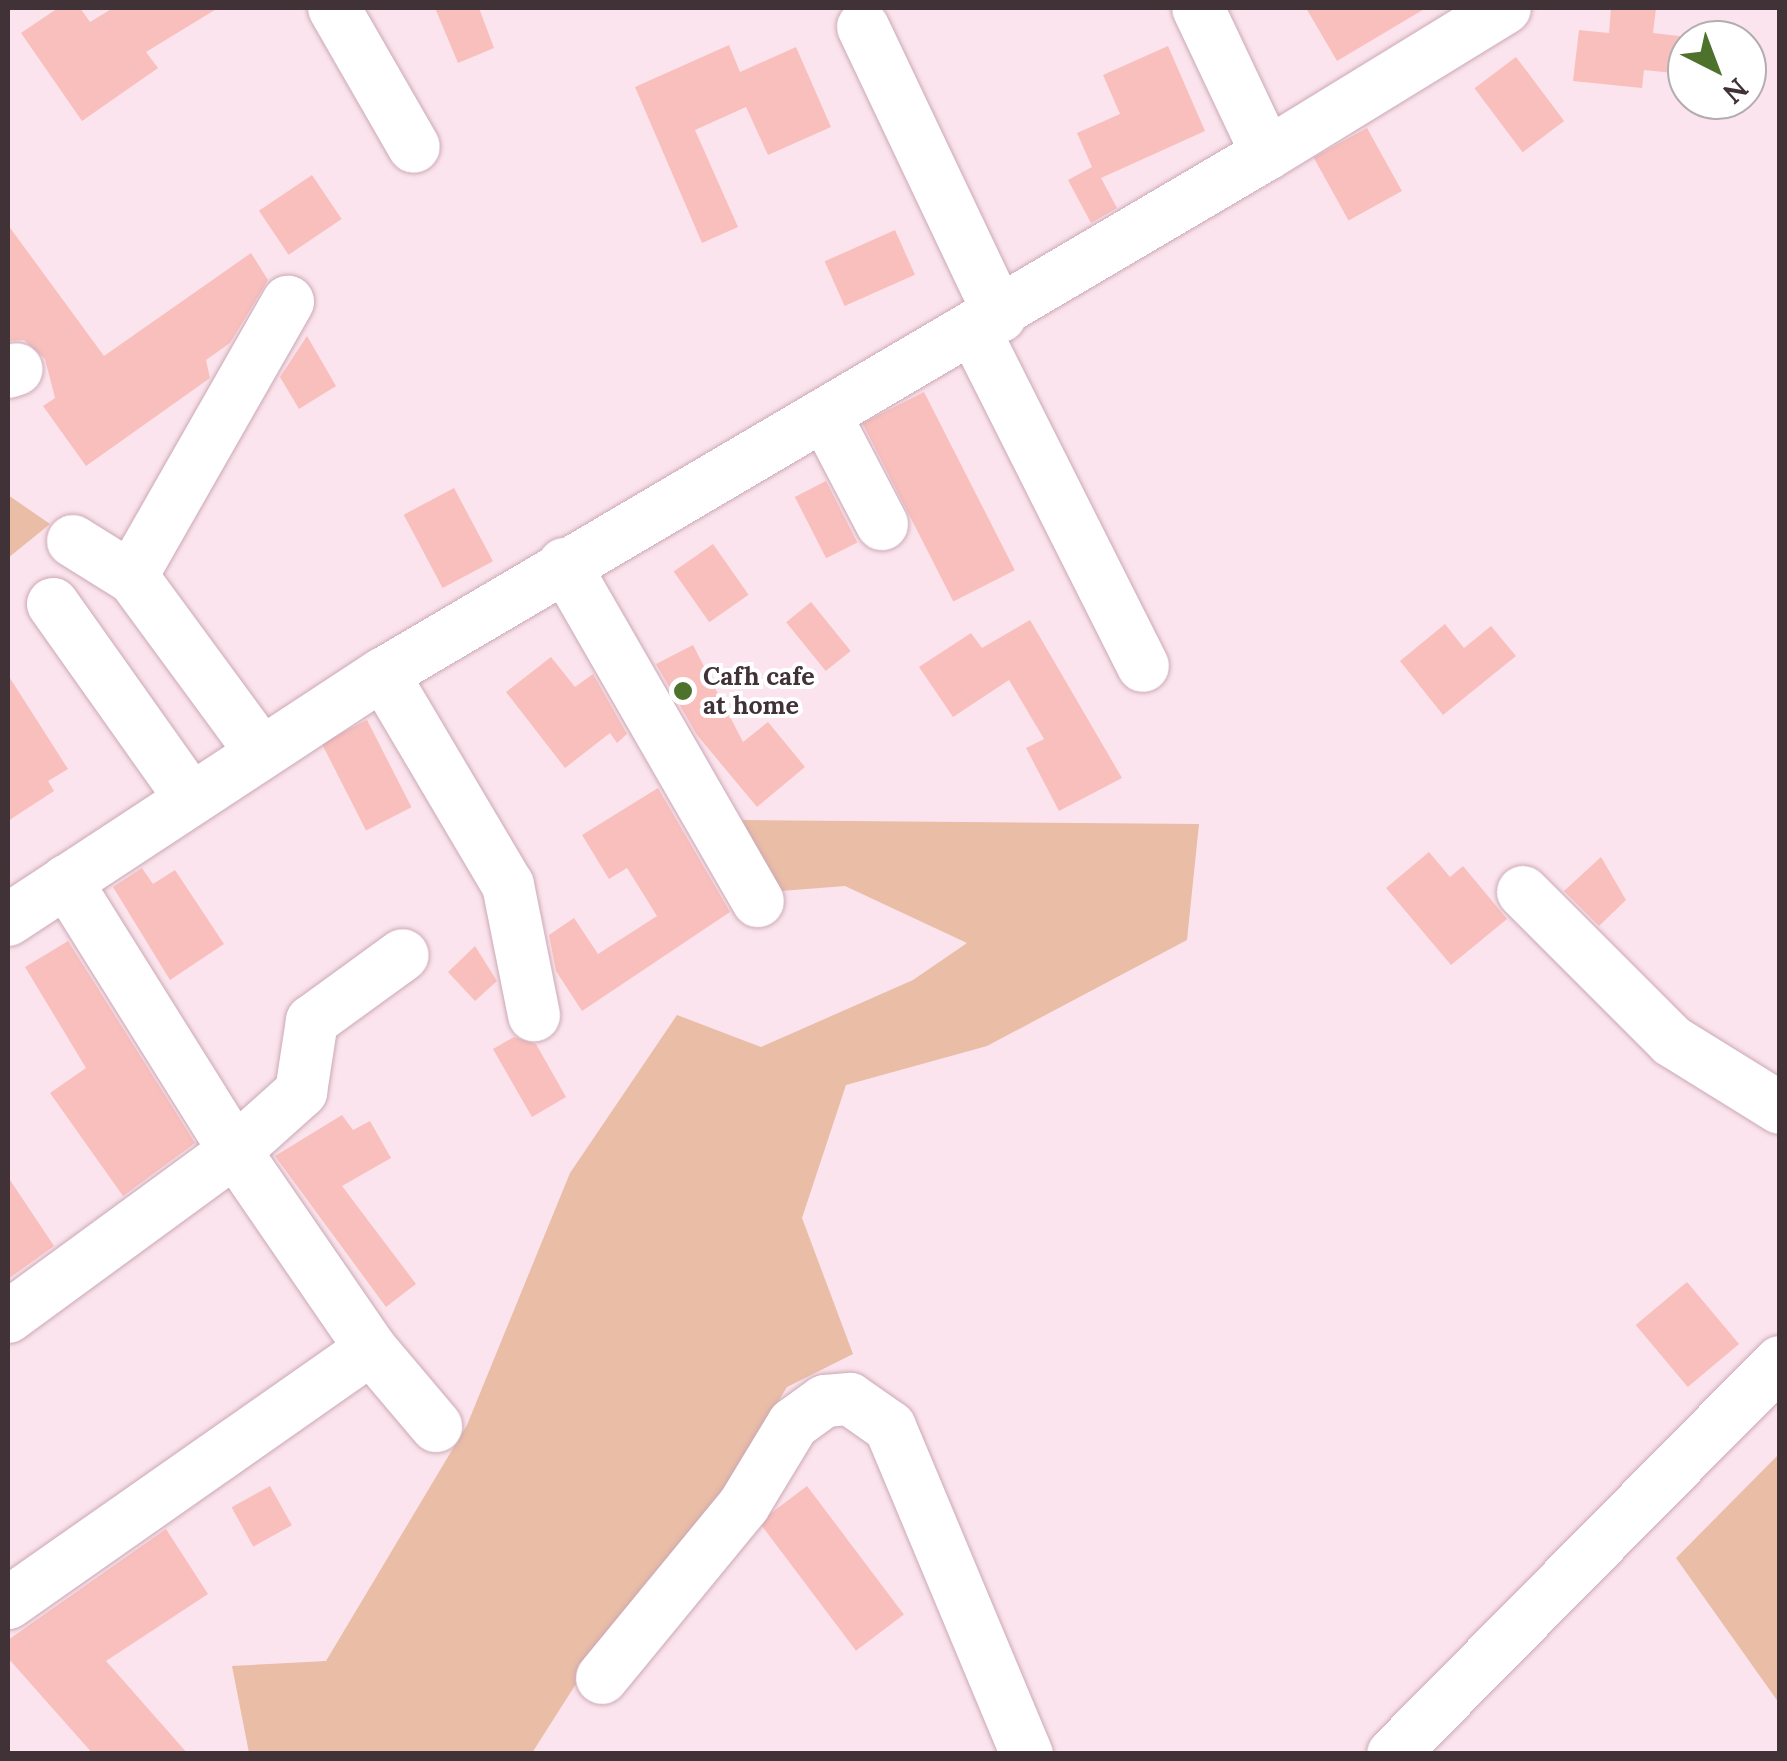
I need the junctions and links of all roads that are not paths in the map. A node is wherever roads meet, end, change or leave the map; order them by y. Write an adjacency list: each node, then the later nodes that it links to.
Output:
1 (334, 8): 5 (street)
2 (1198, 8): 6 (street)
3 (1506, 8): 6 (street)
4 (863, 27): 8 (street)
5 (414, 147)
6 (1267, 154): 8 (street)
7 (288, 302): 13 (street)
8 (987, 323): 9 (street); 15 (street)
9 (826, 417): 10 (street); 12 (street)
10 (882, 524)
11 (74, 542): 13 (street)
12 (564, 564): 16 (street); 21 (street)
13 (131, 577): 17 (street)
14 (53, 604): 18 (street)
15 (1142, 666)
16 (384, 674): 17 (street); 24 (street)
17 (261, 752): 18 (street)
18 (191, 799): 19 (street)
19 (66, 881): 22 (street); 26 (street)
20 (1523, 892): 25 (street)
21 (758, 901)
22 (8, 920)
23 (403, 954): 26 (street)
24 (534, 1014)
25 (1780, 1108)
26 (235, 1150): 27 (street); 28 (street)
27 (8, 1317)
28 (371, 1349): 30 (street); 31 (street)
29 (1780, 1362): 34 (street)
30 (436, 1426)
31 (8, 1604)
32 (602, 1678): 33 (street)
33 (1026, 1754)
34 (1393, 1754)

